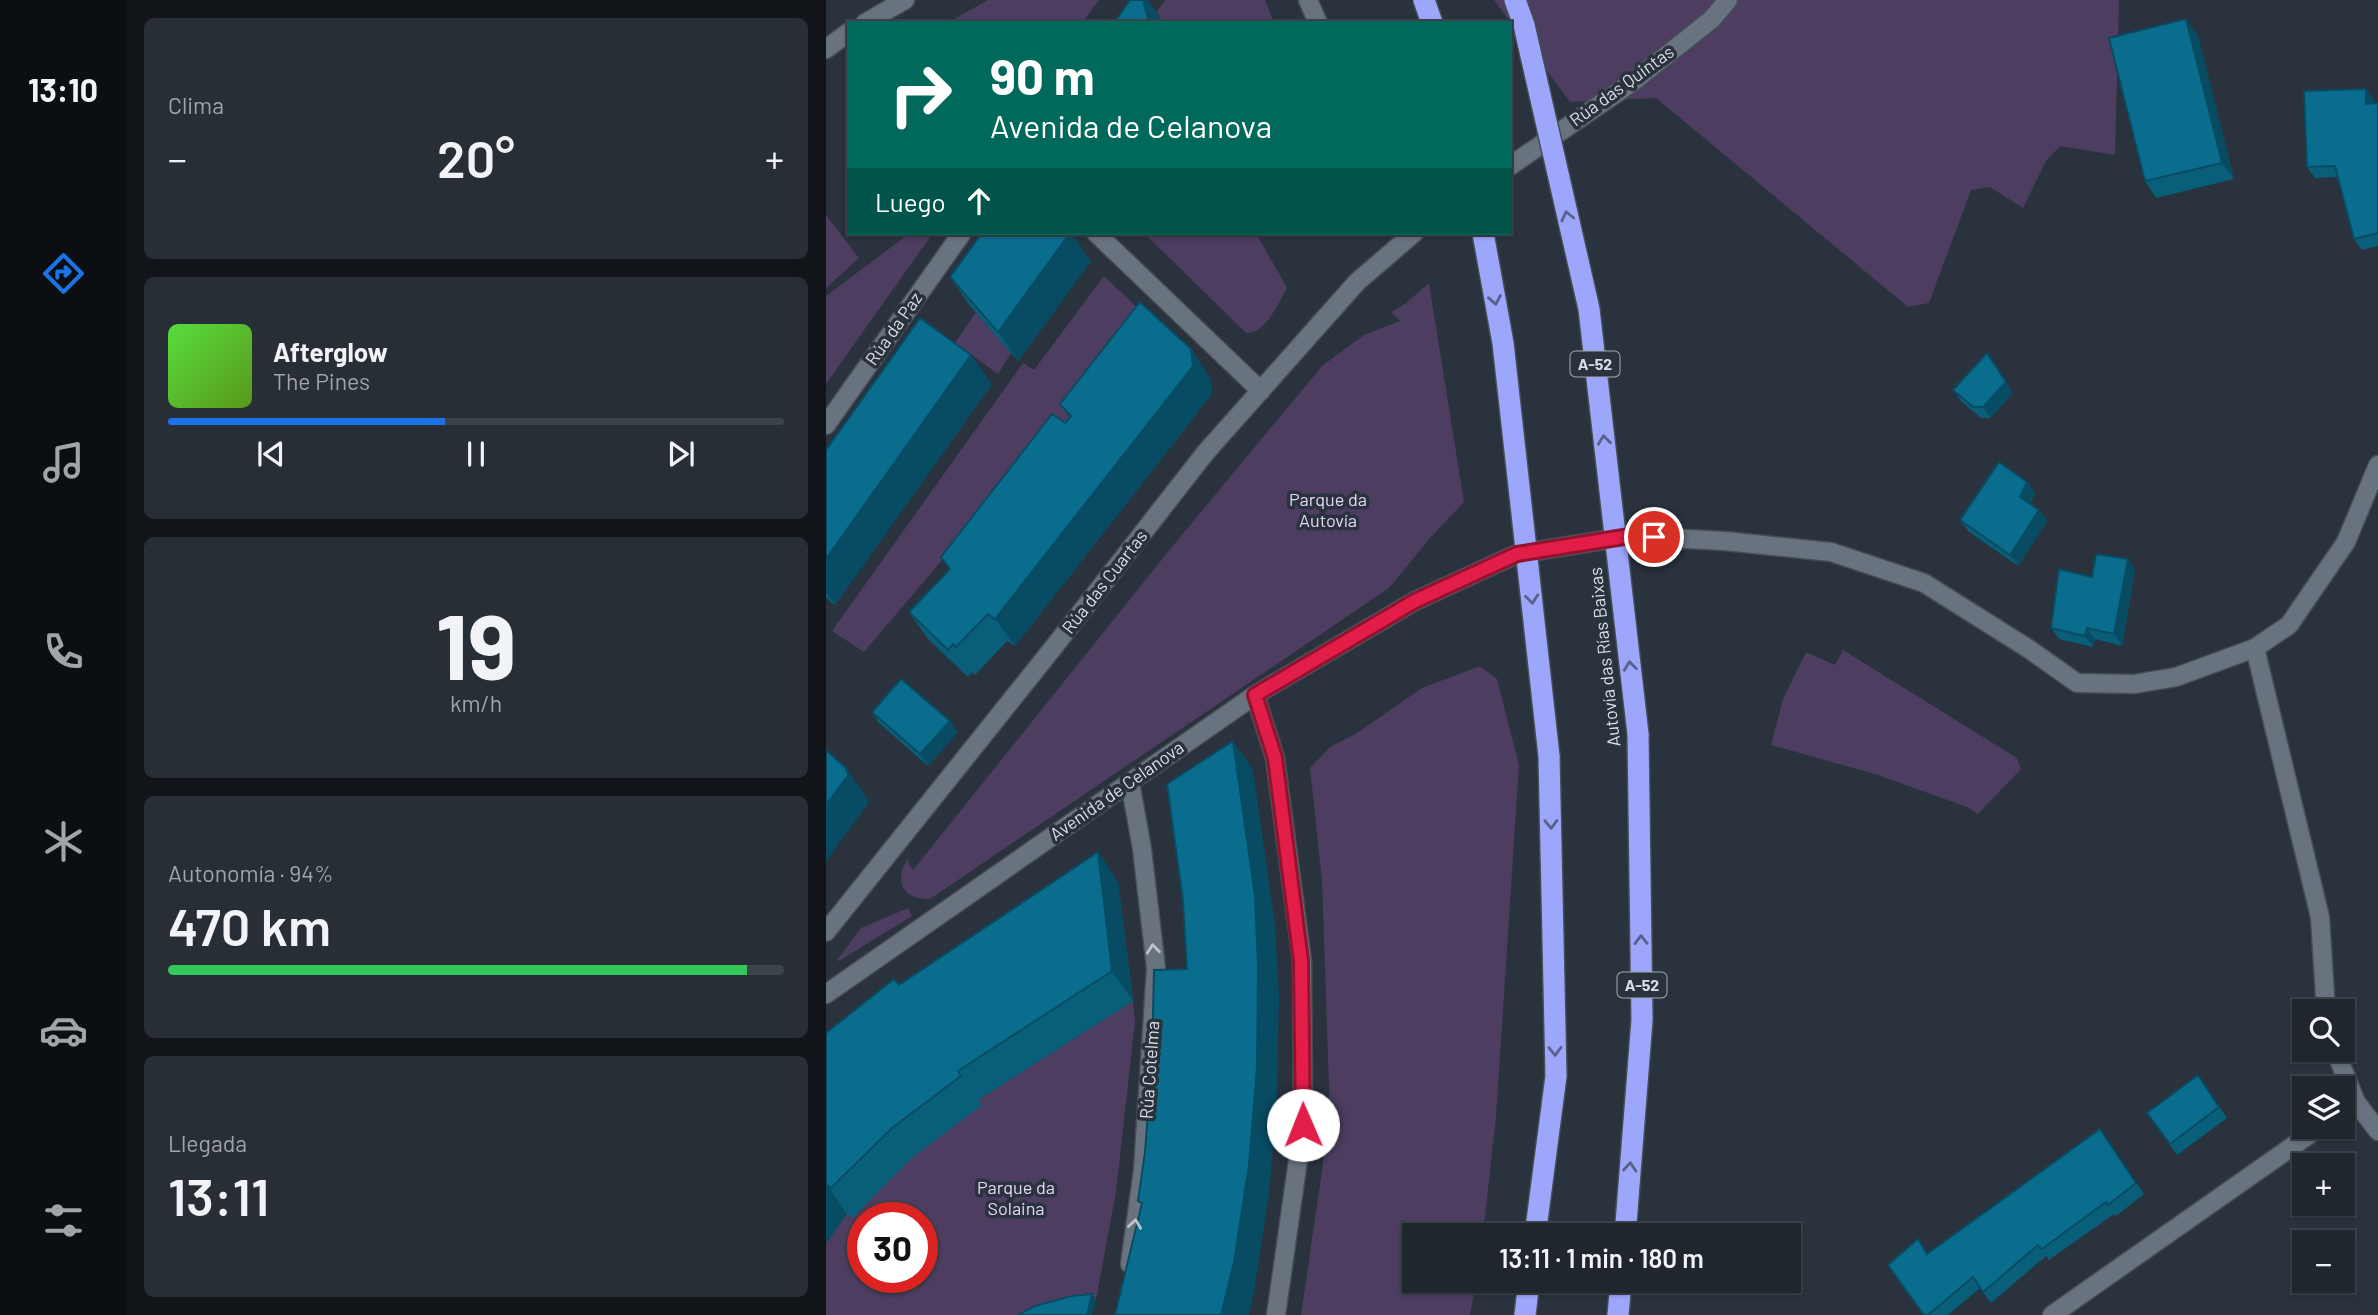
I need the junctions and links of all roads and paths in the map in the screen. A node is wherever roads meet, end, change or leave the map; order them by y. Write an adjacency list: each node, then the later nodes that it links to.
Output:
1 (905, 0): 6 (street)
2 (1308, 0): 7 (street)
3 (1424, 0): 8 (highway)
4 (1515, 0): 29 (highway, Autovía das Rías Baixas / A-52, one-way to 4, bridge)
5 (1728, 0): 11 (street, Rúa das Quintas)
6 (868, 21)
7 (1317, 21)
8 (1431, 21)
9 (847, 33): 10 (street)
10 (826, 49)
11 (1512, 165)
12 (961, 235): 17 (street, Rúa da Paz)
13 (1098, 235): 16 (street)
14 (1483, 235): 28 (highway, one-way to 28, bridge)
15 (1396, 239): 16 (street, Rúa das Cuartas)
16 (1261, 390): 22 (street, Rúa das Cuartas)
17 (826, 425)
18 (2378, 465): 19 (street, Avenida de Celanova)
19 (2255, 648): 20 (street, Avenida de Celanova); 24 (street)
20 (1255, 695): 21 (street, Avenida de Celanova); 33 (street)
21 (1130, 782): 23 (street, Avenida de Celanova); 30 (street, Rúa Cotelma, one-way to 21)
22 (826, 932)
23 (826, 994)
24 (2325, 999)
25 (2355, 1110): 26 (street)
26 (2378, 1131)
27 (2303, 1139): 36 (street)
28 (1537, 1223)
29 (1626, 1223)
30 (1126, 1280)
31 (1528, 1293): 34 (highway)
32 (1620, 1293): 35 (highway)
33 (1276, 1315)
34 (1525, 1315)
35 (1618, 1315)
36 (2052, 1315)

